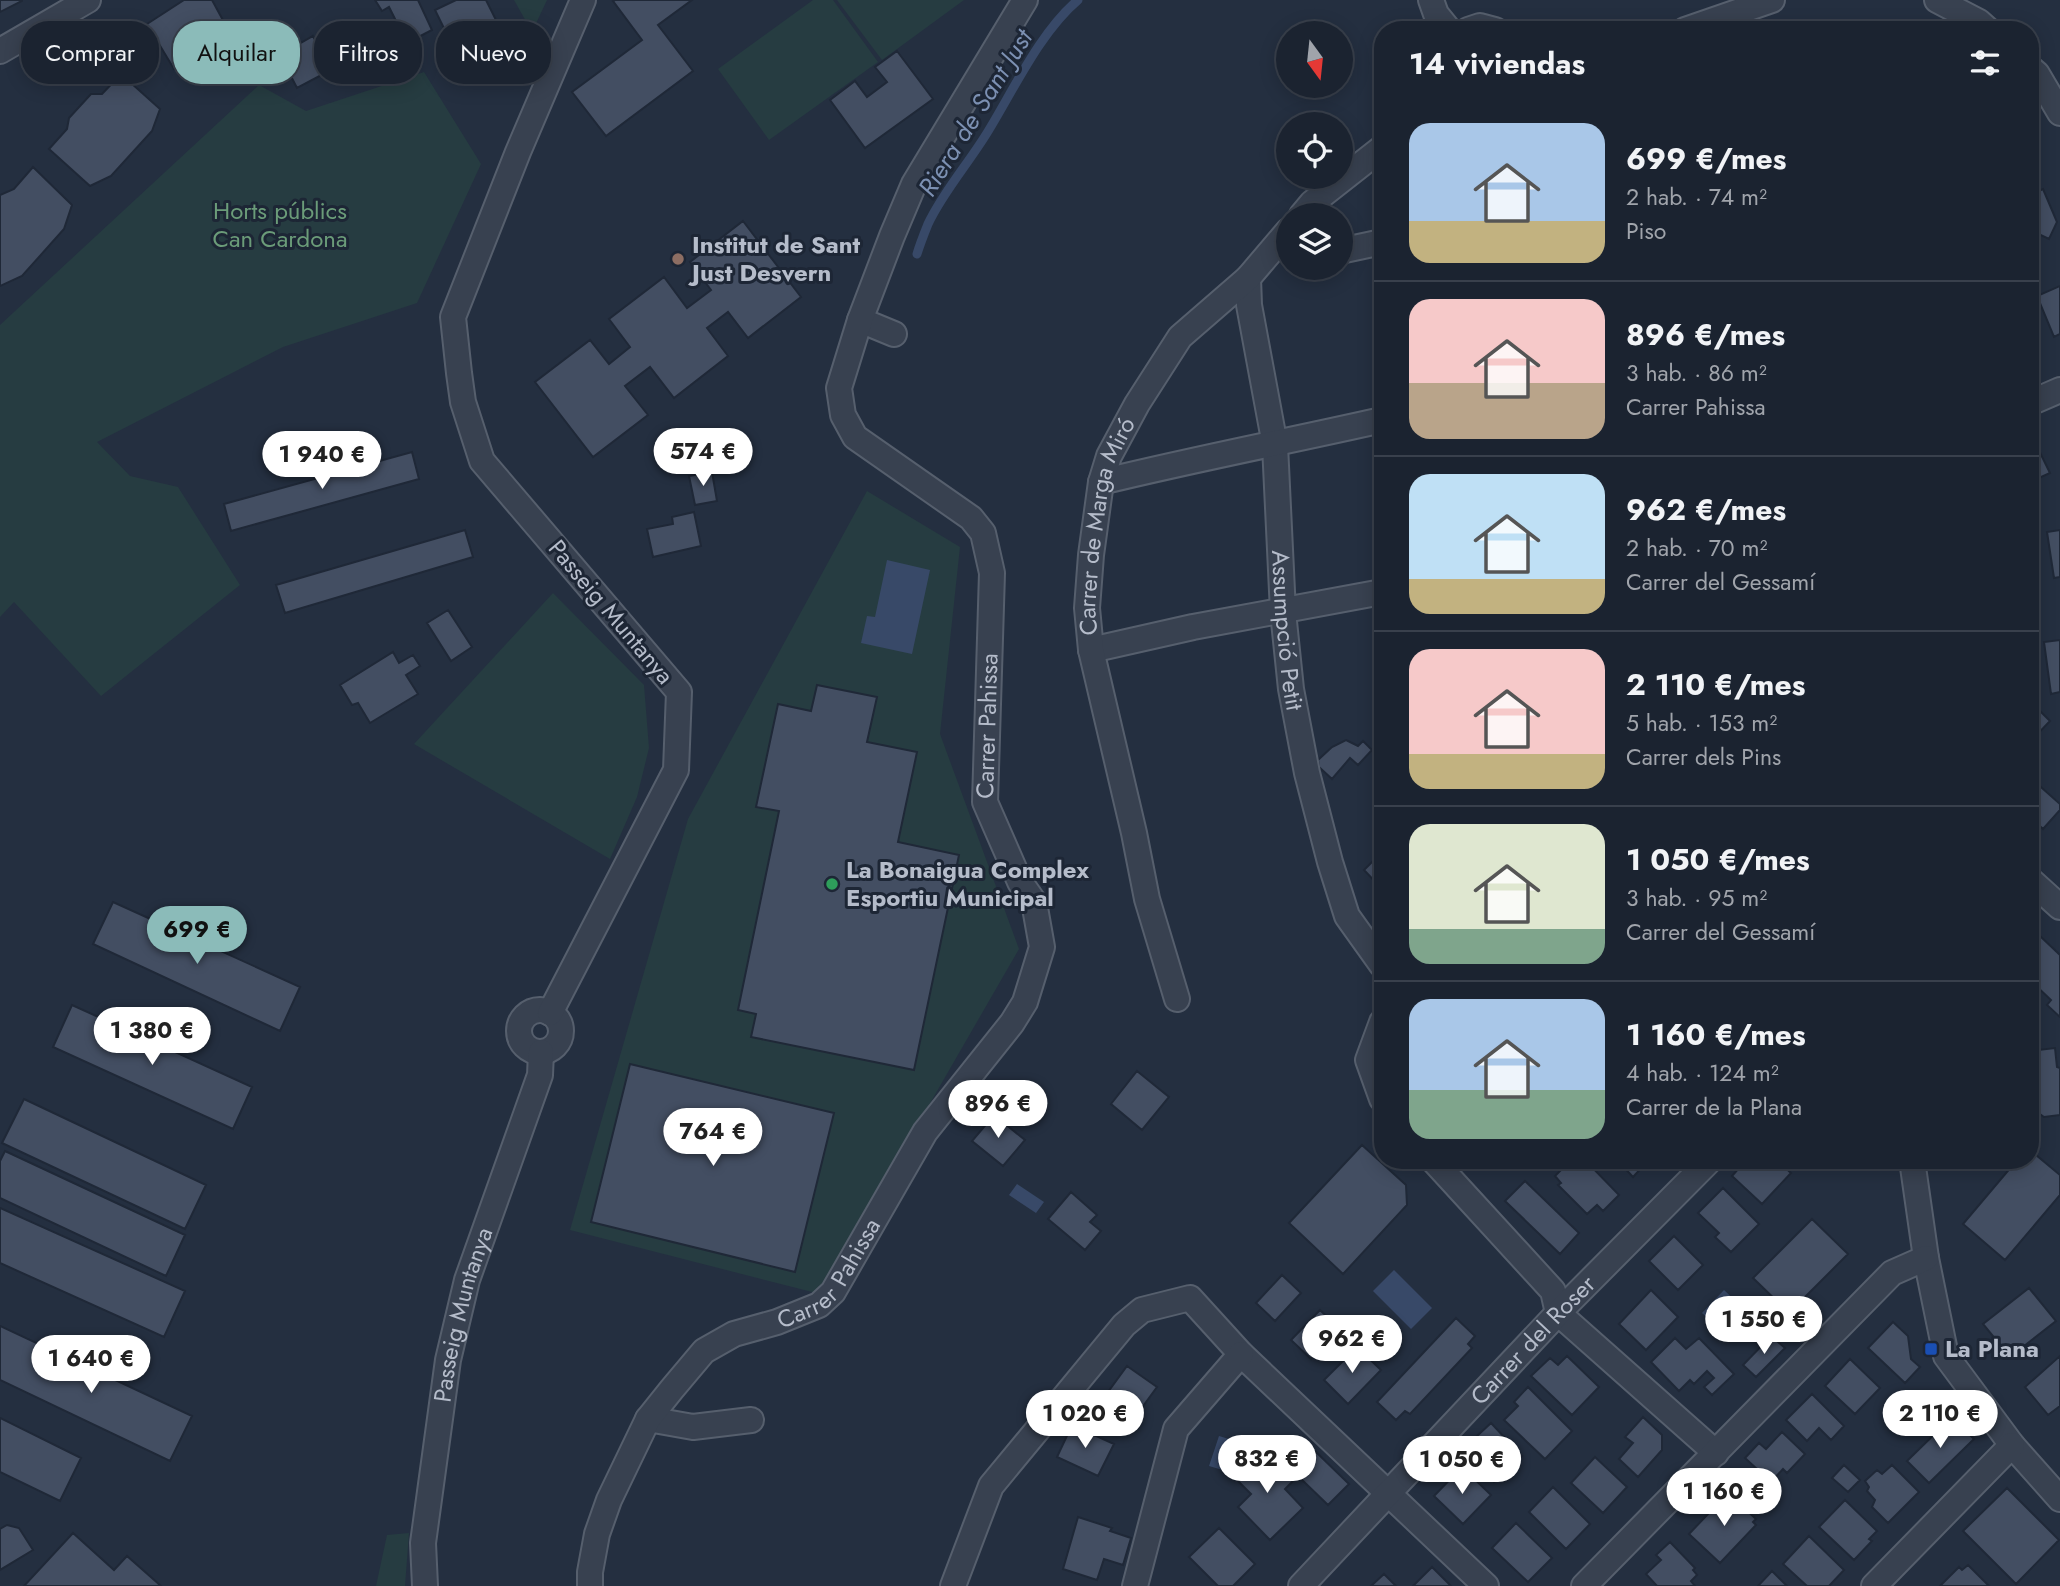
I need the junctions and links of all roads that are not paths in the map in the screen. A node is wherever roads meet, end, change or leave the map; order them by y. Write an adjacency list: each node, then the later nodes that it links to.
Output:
1 (88, 0): 10 (street)
2 (583, 0): 48 (street, Passeig Muntanya)
3 (1025, 0): 20 (street, Carrer Pahissa)
4 (1431, 0): 7 (street)
5 (1772, 0): 8 (street)
6 (1937, 0): 9 (street)
7 (1442, 21)
8 (1711, 21)
9 (1977, 21)
10 (0, 51)
11 (2039, 77): 12 (street)
12 (2060, 113)
13 (1374, 154): 14 (street)
14 (1312, 203)
15 (1374, 244): 17 (street)
16 (1276, 246): 19 (street, Carrer de Marga Miró)
17 (1353, 248)
18 (1276, 265): 19 (street)
19 (1253, 273): 25 (street, Assumpció Petit); 26 (street, Carrer de Marga Miró)
20 (860, 320): 21 (street); 42 (street, Carrer Pahissa)
21 (894, 334)
22 (2060, 390): 23 (street)
23 (2039, 399)
24 (1374, 422): 25 (street)
25 (1275, 444): 26 (street); 28 (street, Assumpció Petit)
26 (1101, 482): 29 (street, Carrer de Marga Miró)
27 (1374, 594): 28 (street)
28 (1283, 612): 29 (street); 32 (street, Assumpció Petit)
29 (1091, 650): 33 (street, Carrer de Marga Miró)
30 (2039, 888): 31 (street)
31 (2060, 907)
32 (1374, 954)
33 (1177, 999)
34 (1374, 1044): 35 (street)
35 (1374, 1077)
36 (1441, 1169): 40 (street)
37 (1701, 1169): 40 (street, Carrer del Roser)
38 (1913, 1169): 39 (street)
39 (1926, 1258): 44 (street); 45 (street)
40 (1558, 1313): 45 (street); 46 (street, Carrer del Roser)
41 (1241, 1354): 46 (street); 50 (street); 51 (street)
42 (648, 1419): 43 (street); 49 (street, Carrer Pahissa)
43 (751, 1420)
44 (2012, 1445): 47 (street); 55 (street)
45 (1716, 1453): 54 (street)
46 (1388, 1493): 52 (street, Carrer del Roser); 53 (street)
47 (2060, 1499)
48 (425, 1586)
49 (590, 1586)
50 (953, 1586)
51 (1135, 1586)
52 (1301, 1586)
53 (1486, 1586)
54 (1584, 1586)
55 (1874, 1586)

